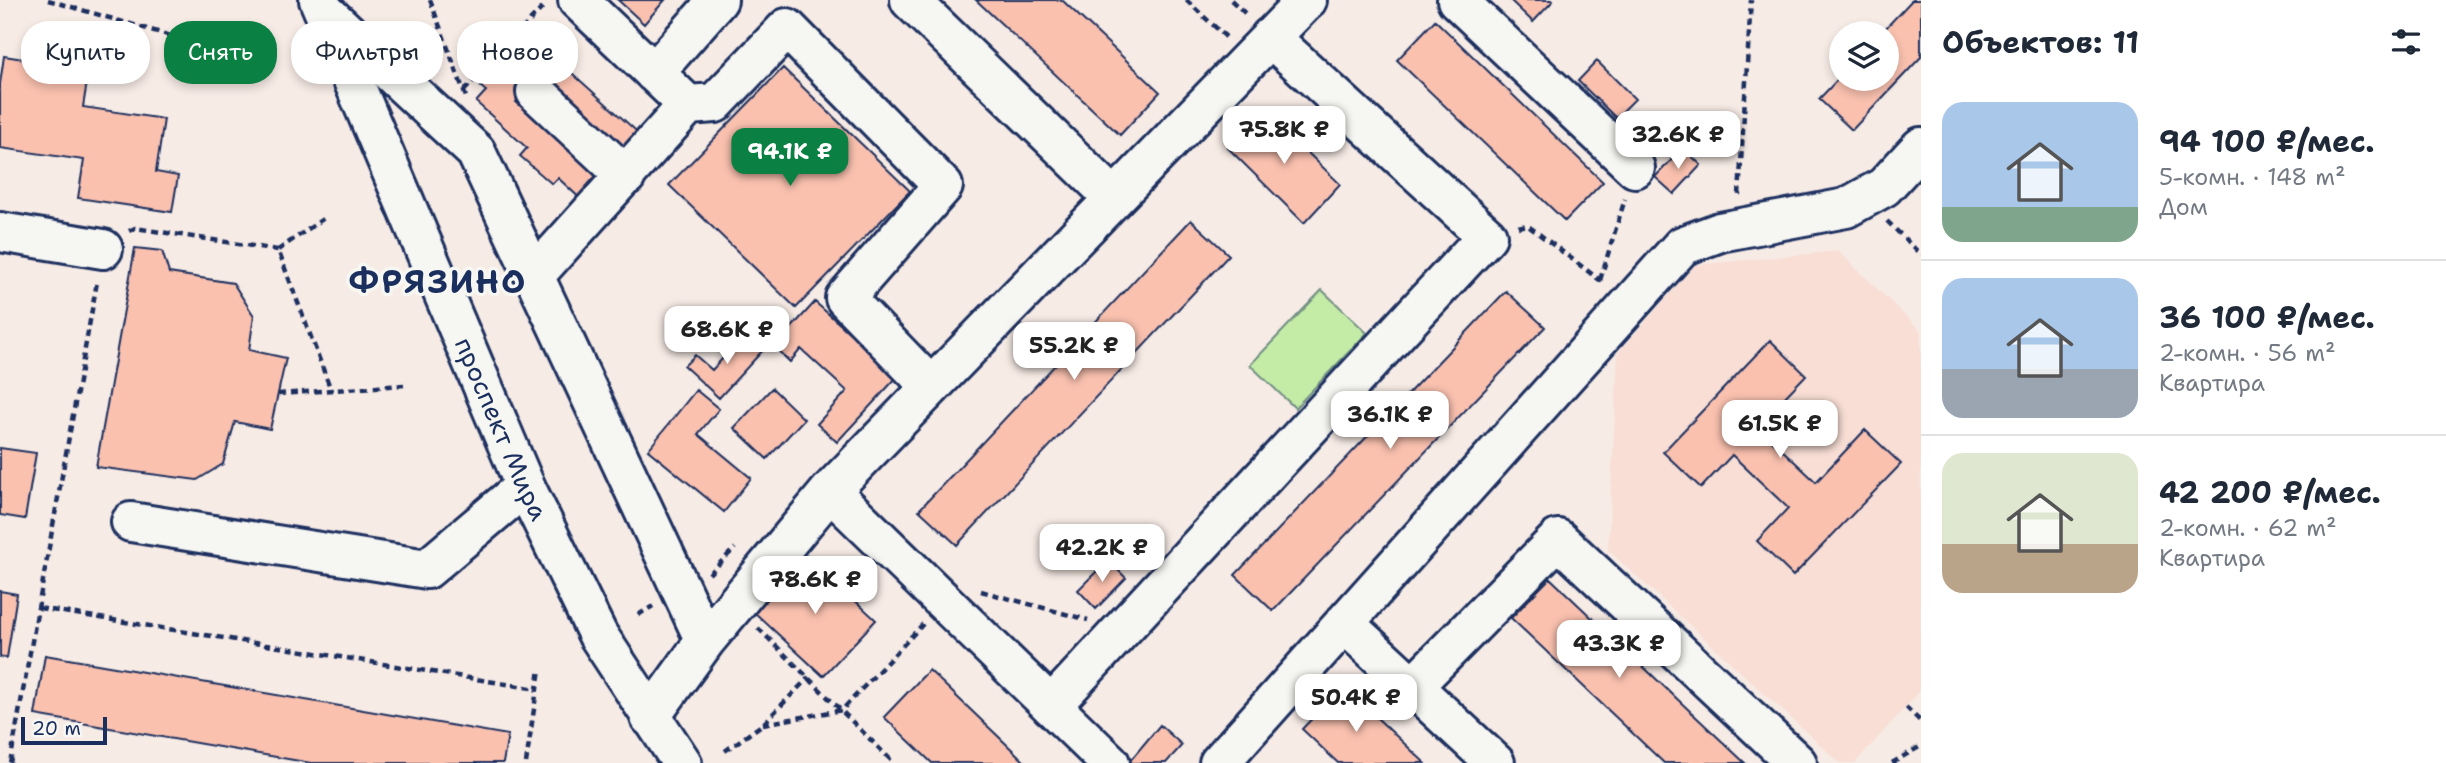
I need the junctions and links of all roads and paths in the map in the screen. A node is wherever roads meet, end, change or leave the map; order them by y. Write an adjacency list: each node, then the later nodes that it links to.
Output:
1 (48, 0): 11 (path)
2 (549, 0): 15 (path)
3 (578, 0): 14 (main road)
4 (718, 0): 14 (main road)
5 (910, 0): 21 (main road)
6 (1186, 0): 13 (path)
7 (1307, 0): 12 (main road)
8 (1457, 0): 19 (main road)
9 (1751, 0): 24 (path)
10 (322, 6): 30 (main road); 37 (main road, проспект Мира)
11 (164, 34)
12 (1270, 37): 21 (main road); 26 (main road)
13 (1230, 41)
14 (654, 73): 17 (main road)
15 (464, 91)
16 (536, 92): 20 (main road)
17 (688, 105): 20 (main road); 34 (main road)
18 (1921, 148): 22 (main road)
19 (1634, 168): 31 (path)
20 (626, 176): 30 (main road)
21 (1113, 197): 34 (main road)
22 (1864, 198): 24 (main road); 29 (path)
23 (327, 216): 28 (path)
24 (1737, 229): 32 (main road)
25 (0, 232): 27 (main road)
26 (1487, 236): 31 (path); 43 (main road)
27 (103, 249): 28 (path); 41 (path)
28 (278, 250): 35 (path)
29 (1921, 255)
30 (534, 276): 44 (main road)
31 (1600, 280): 32 (path)
32 (1631, 303): 42 (main road)
33 (404, 385): 35 (path)
34 (931, 387): 38 (main road)
35 (331, 390): 36 (path)
36 (278, 394)
37 (525, 486): 39 (main road); 51 (main road, проспект Мира)
38 (831, 491): 40 (main road); 44 (main road)
39 (131, 522)
40 (961, 596): 43 (path); 49 (main road); 53 (path)
41 (39, 608): 48 (path); 56 (path)
42 (1345, 623): 47 (main road); 60 (main road)
43 (1122, 630): 49 (main road)
44 (705, 641): 51 (main road)
45 (540, 669): 48 (path)
46 (809, 677): 53 (path)
47 (1414, 685): 61 (main road); 62 (main road)
48 (537, 689): 57 (path)
49 (1051, 706): 59 (main road)
50 (1906, 707): 52 (path)
51 (650, 717): 58 (main road, проспект Мира)
52 (1921, 722)
53 (762, 724): 55 (path)
54 (1921, 746): 63 (path)
55 (724, 751)
56 (10, 763)
57 (526, 763)
58 (682, 763)
59 (1110, 763)
60 (1219, 763)
61 (1495, 763)
62 (1797, 763)
63 (1892, 763)

